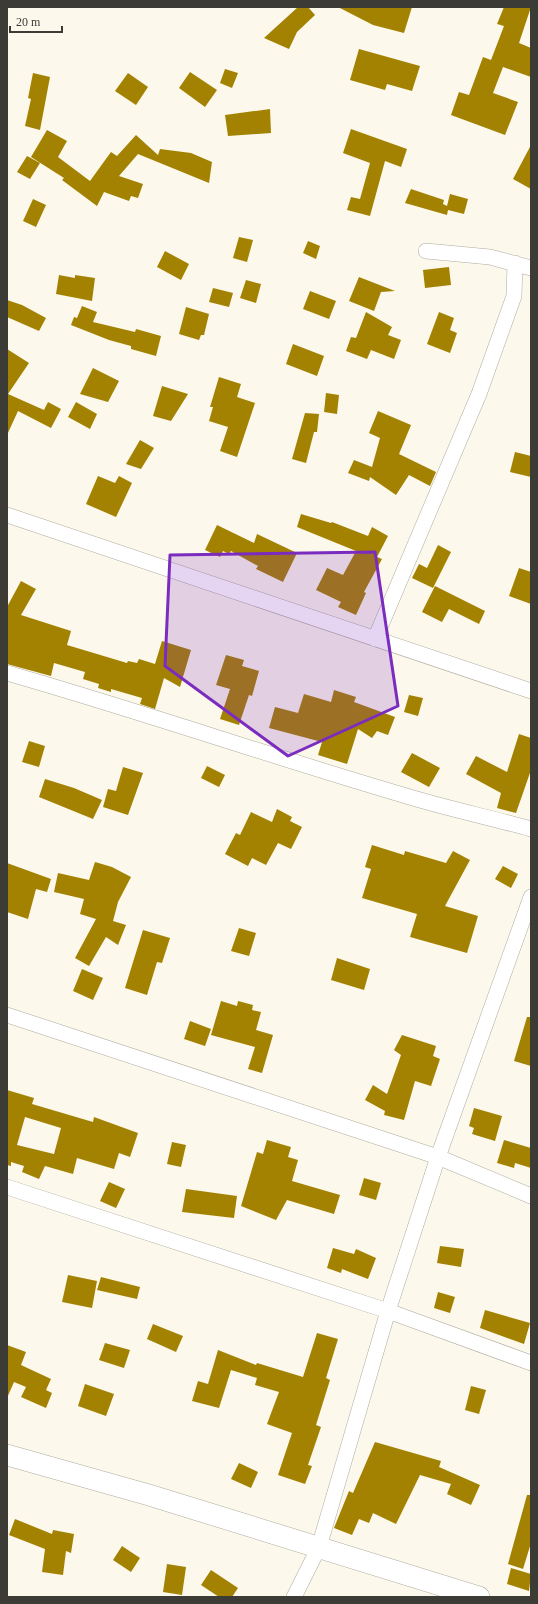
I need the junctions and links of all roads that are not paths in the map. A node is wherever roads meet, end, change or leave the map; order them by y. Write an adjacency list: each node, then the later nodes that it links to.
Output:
1 (426, 251): 2 (street)
2 (515, 263): 3 (street); 5 (street)
3 (531, 268)
4 (7, 515): 5 (street)
5 (375, 639): 7 (street)
6 (7, 673): 8 (street)
7 (531, 692)
8 (531, 829)
9 (531, 897): 11 (street)
10 (7, 1016): 11 (street)
11 (438, 1157): 13 (street); 14 (street)
12 (7, 1187): 14 (street)
13 (531, 1196)
14 (388, 1311): 15 (street); 17 (street)
15 (531, 1363)
16 (7, 1455): 17 (street)
17 (319, 1547): 18 (street); 19 (street)
18 (294, 1597)
19 (478, 1597)

